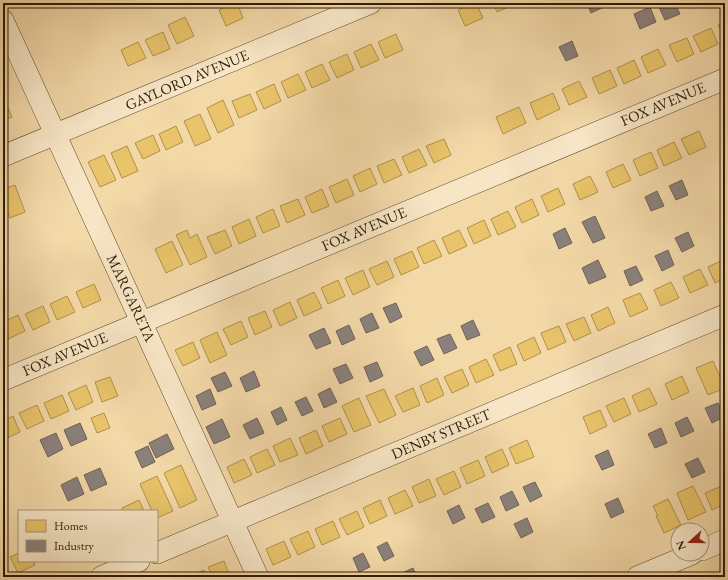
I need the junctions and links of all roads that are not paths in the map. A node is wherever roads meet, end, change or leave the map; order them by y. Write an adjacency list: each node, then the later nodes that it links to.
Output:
1 (371, 3): 4 (street, GAYLORD AVENUE)
2 (3, 20): 4 (street, MARGARETA)
3 (725, 79): 7 (street, FOX AVENUE)
4 (56, 134): 5 (street, GAYLORD AVENUE); 7 (street, MARGARETA)
5 (3, 156)
6 (725, 316): 9 (street, DENBY STREET)
7 (141, 322): 8 (street, FOX AVENUE); 9 (street, MARGARETA)
8 (3, 380)
9 (233, 521): 12 (street, DENBY STREET); 16 (street, MARGARETA)
10 (725, 540): 11 (street)
11 (710, 547)
12 (158, 554)
13 (137, 562): 15 (street)
14 (673, 562): 17 (street)
15 (101, 577)
16 (258, 577)
17 (637, 577)

